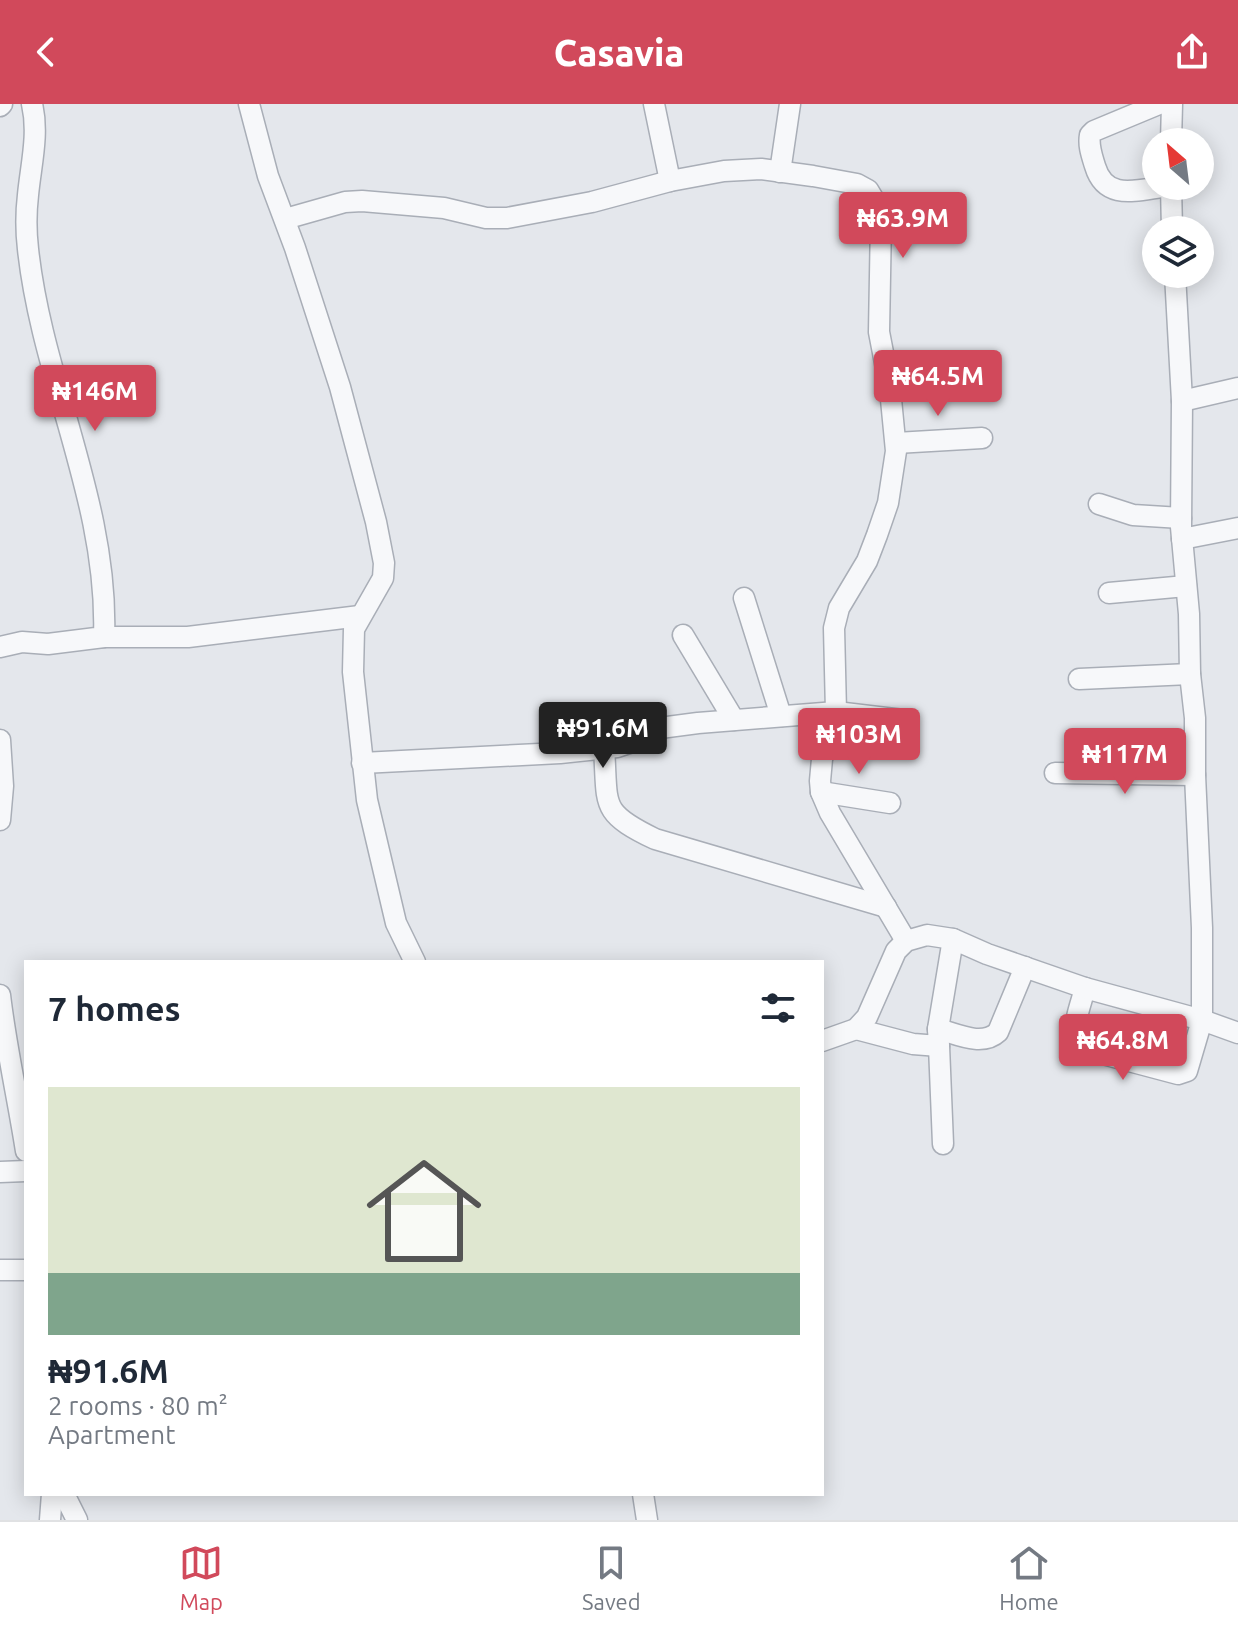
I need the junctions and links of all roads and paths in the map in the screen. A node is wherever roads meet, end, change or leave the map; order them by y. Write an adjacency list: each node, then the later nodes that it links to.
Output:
1 (32, 104): 26 (street)
2 (249, 104): 11 (street)
3 (654, 104): 9 (street)
4 (790, 104): 8 (street)
5 (1159, 104): 10 (street)
6 (1172, 104): 7 (street)
7 (1171, 128)
8 (780, 172): 9 (street); 16 (street)
9 (670, 181): 11 (street)
10 (1142, 188)
11 (285, 219): 24 (street)
12 (1176, 288): 14 (street)
13 (1238, 388): 14 (street)
14 (1182, 401): 18 (street)
15 (982, 438): 16 (street)
16 (896, 443): 30 (street)
17 (1099, 504): 18 (street)
18 (1181, 518): 20 (street)
19 (1238, 528): 20 (street)
20 (1182, 539): 21 (street)
21 (1186, 586): 22 (street); 28 (street)
22 (1109, 593)
23 (744, 598): 31 (street)
24 (360, 616): 26 (street); 36 (street)
25 (683, 635): 32 (street)
26 (104, 637): 27 (street)
27 (0, 647)
28 (1190, 674): 29 (street); 38 (street)
29 (1079, 679)
30 (836, 712): 31 (street); 33 (street); 39 (street)
31 (781, 716): 32 (street)
32 (734, 720): 35 (street)
33 (903, 720)
34 (0, 740): 41 (street)
35 (604, 748): 36 (street); 42 (street)
36 (362, 763): 45 (street)
37 (1055, 773): 38 (street)
38 (1195, 775): 49 (street)
39 (821, 792): 40 (street); 42 (street)
40 (890, 803)
41 (0, 820)
42 (886, 907): 44 (street)
43 (953, 939): 44 (street); 46 (street); 52 (street)
44 (906, 941): 50 (street)
45 (414, 960)
46 (1025, 967): 47 (street); 52 (street)
47 (1085, 988): 49 (street); 49 (street)
48 (0, 995): 54 (street)
49 (1202, 1020): 51 (street)
50 (856, 1029): 52 (street); 53 (street)
51 (1238, 1033)
52 (939, 1038): 55 (street)
53 (824, 1040)
54 (24, 1139)
55 (943, 1144)
56 (24, 1171): 57 (street)
57 (0, 1172)
58 (0, 1270): 59 (street)
59 (24, 1270)
60 (52, 1496): 63 (street)
61 (65, 1496): 64 (street)
62 (643, 1496): 65 (street)
63 (50, 1520)
64 (77, 1520)
65 (647, 1520)

